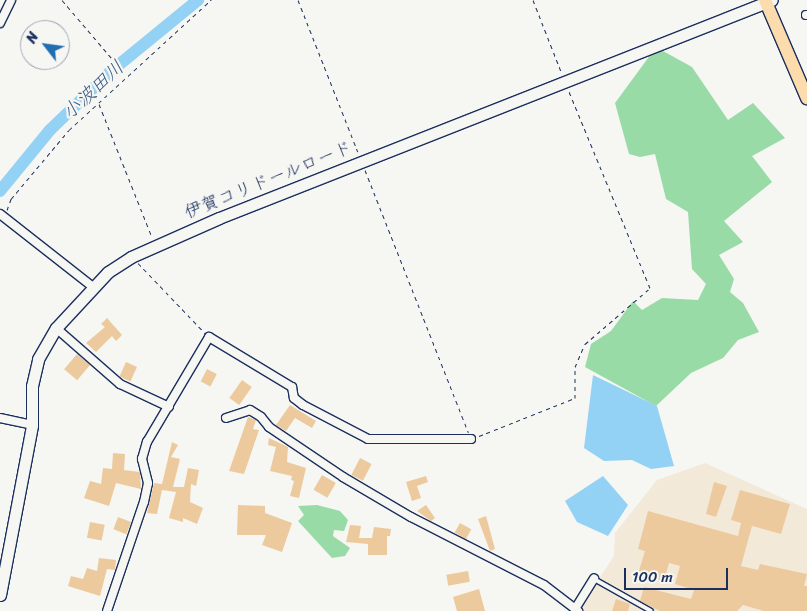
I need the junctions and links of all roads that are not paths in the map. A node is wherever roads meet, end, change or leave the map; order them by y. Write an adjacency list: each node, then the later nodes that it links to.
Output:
1 (11, 0): 3 (street)
2 (768, 1): 4 (main road); 6 (street, 伊賀コリドールロード)
3 (0, 23)
4 (807, 98)
5 (2, 216): 6 (street)
6 (93, 287): 7 (street, 伊賀コリドールロード)
7 (56, 328): 8 (street); 11 (street, 伊賀コリドールロード)
8 (170, 407): 12 (street); 16 (street)
9 (0, 418): 11 (street)
10 (226, 418): 15 (street)
11 (32, 425): 14 (street, 伊賀コリドールロード)
12 (471, 439)
13 (594, 579): 15 (street); 17 (lane)
14 (0, 595)
15 (577, 610)
16 (107, 611)
17 (651, 611)

